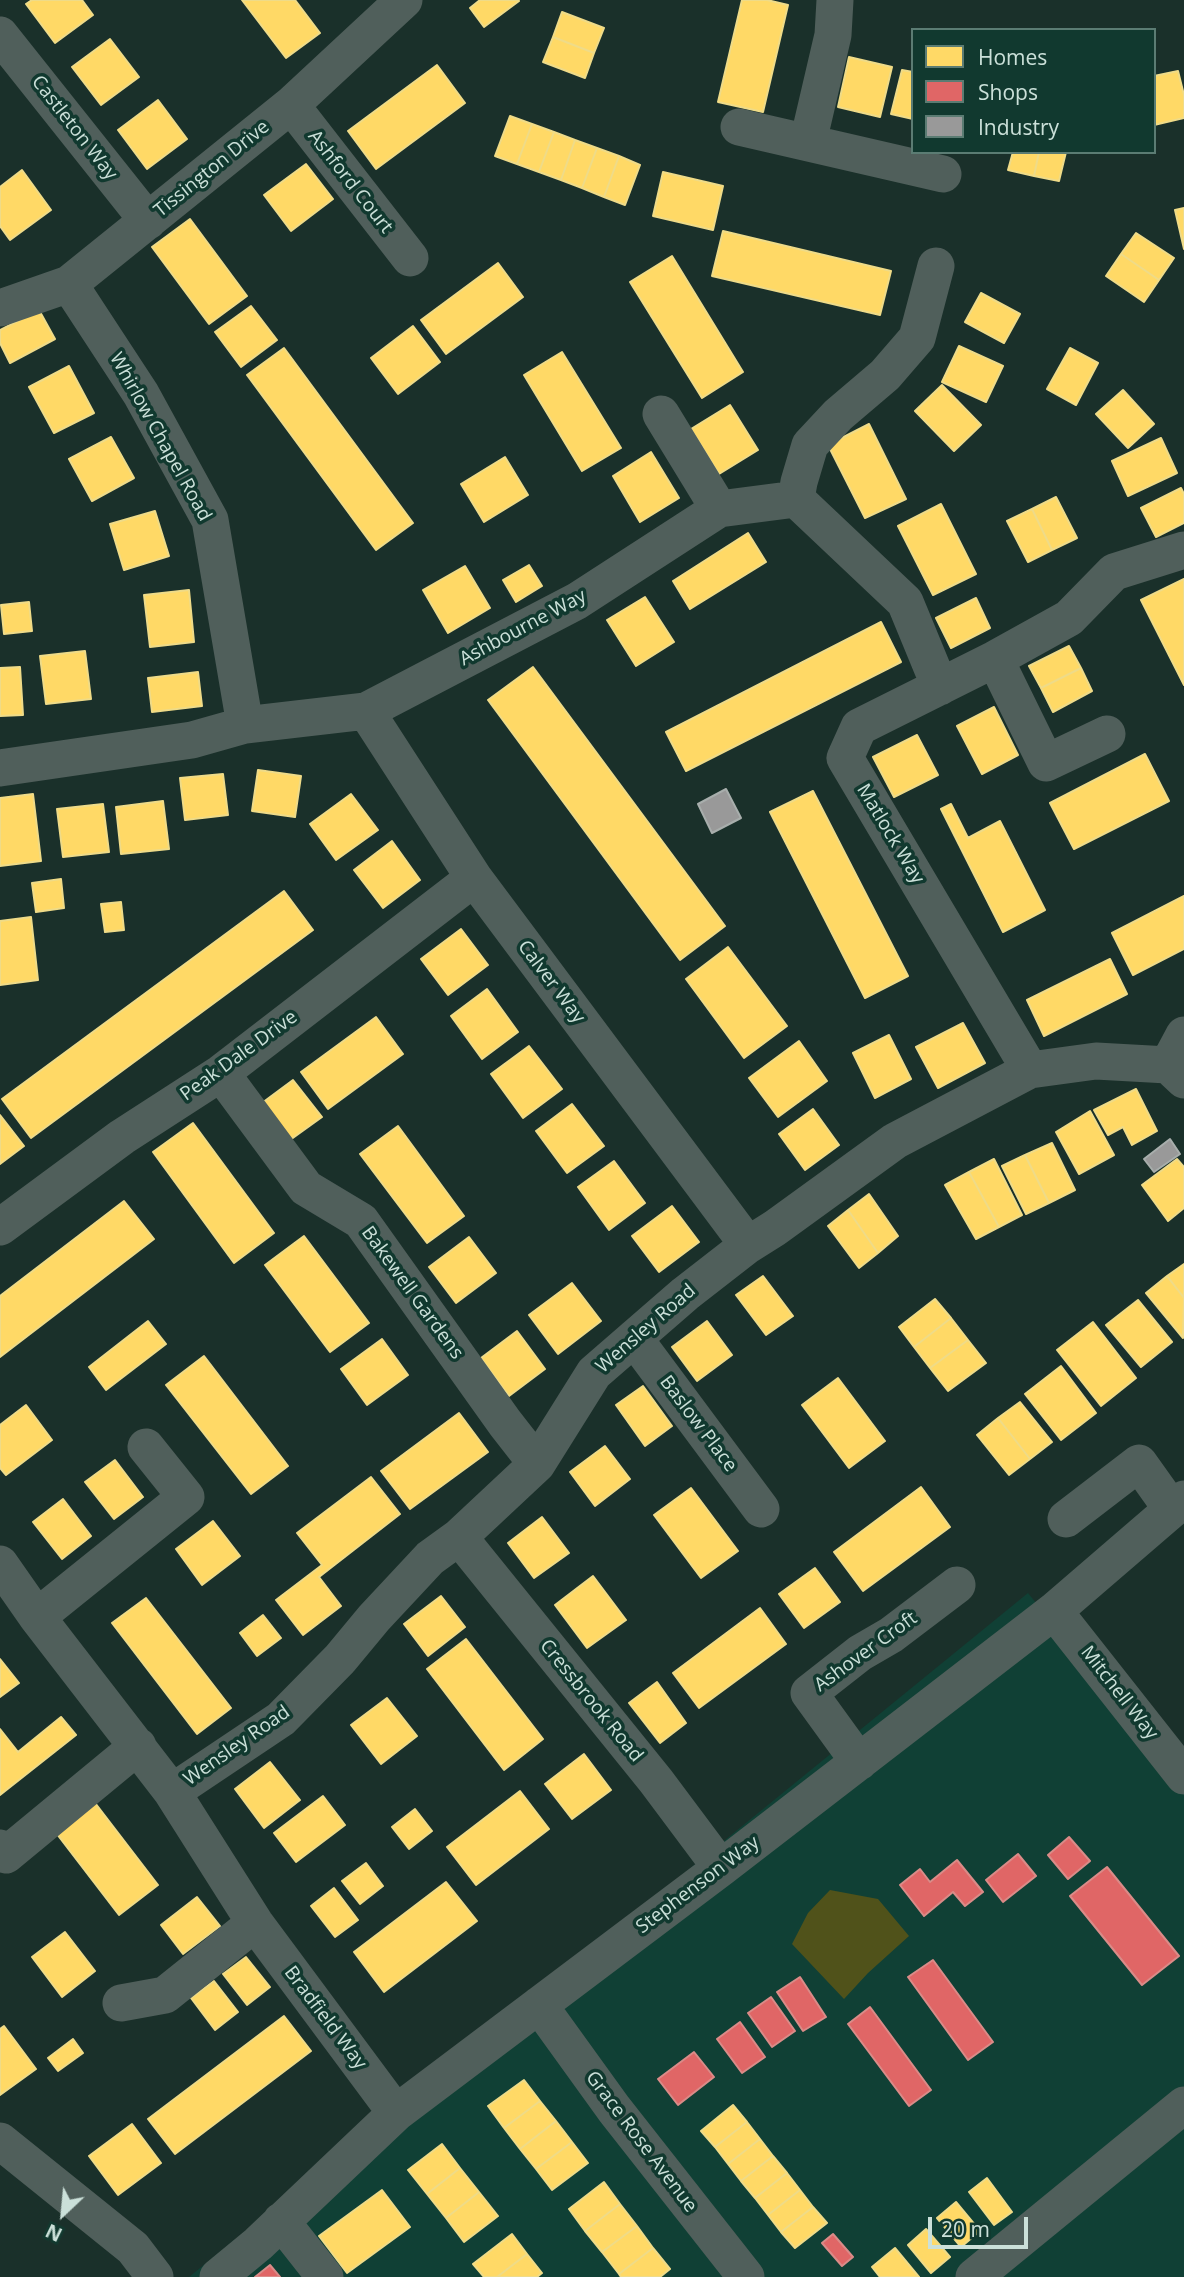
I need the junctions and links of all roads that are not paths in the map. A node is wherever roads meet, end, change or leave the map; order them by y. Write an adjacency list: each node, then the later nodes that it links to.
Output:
1 (404, 0): 4 (street, Tissington Drive)
2 (835, 0): 6 (street)
3 (0, 35): 8 (street, Castleton Way)
4 (290, 105): 8 (street, Tissington Drive); 9 (street, Ashford Court)
5 (739, 127): 6 (street)
6 (808, 142): 7 (street)
7 (943, 174)
8 (148, 221): 11 (street, Tissington Drive)
9 (410, 258)
10 (936, 266): 14 (street)
11 (69, 284): 12 (street, Tissington Drive); 20 (street, Whirlow Chapel Road)
12 (0, 308)
13 (661, 414): 15 (street)
14 (796, 499): 15 (street, Ashbourne Way); 18 (street)
15 (719, 509): 19 (street, Ashbourne Way)
16 (1184, 550): 17 (street, Matlock Way)
17 (995, 659): 18 (street, Matlock Way); 21 (street)
18 (940, 687): 25 (street, Matlock Way)
19 (366, 711): 20 (street, Ashbourne Way); 23 (street, Calver Way)
20 (245, 725): 22 (street, Ashbourne Way)
21 (1107, 734)
22 (0, 768)
23 (474, 878): 26 (street, Peak Dale Drive); 28 (street, Calver Way)
24 (1179, 1060): 25 (street, Wensley Road)
25 (1030, 1070): 28 (street, Wensley Road)
26 (221, 1073): 27 (street, Peak Dale Drive); 31 (street, Bakewell Gardens)
27 (0, 1227)
28 (748, 1245): 29 (street, Wensley Road)
29 (634, 1338): 31 (street, Wensley Road); 33 (street, Baslow Place)
30 (146, 1447): 39 (street)
31 (537, 1464): 35 (street, Wensley Road)
32 (1178, 1504): 34 (street); 38 (street, Stephenson Way)
33 (761, 1509)
34 (1066, 1519)
35 (459, 1537): 43 (street, Wensley Road); 45 (street, Cressbrook Road)
36 (0, 1564): 39 (street, Bradfield Way)
37 (957, 1585): 41 (street, Ashover Croft)
38 (1054, 1611): 41 (street, Stephenson Way); 42 (street, Mitchell Way)
39 (37, 1617): 40 (street, Bradfield Way)
40 (138, 1746): 43 (street, Bradfield Way); 44 (street)
41 (859, 1762): 45 (street, Stephenson Way)
42 (1184, 1776)
43 (172, 1792): 46 (street, Bradfield Way)
44 (0, 1848)
45 (720, 1868): 48 (street, Stephenson Way)
46 (255, 1923): 47 (street); 50 (street, Bradfield Way)
47 (121, 2003)
48 (539, 2005): 50 (street, Stephenson Way); 56 (street, Grace Rose Avenue)
49 (1184, 2105): 57 (street)
50 (396, 2113): 52 (street, Stephenson Way)
51 (0, 2141): 53 (street)
52 (281, 2221): 54 (street, Stephenson Way); 55 (street)
53 (156, 2277)
54 (218, 2277)
55 (325, 2277)
56 (746, 2277)
57 (974, 2277)

